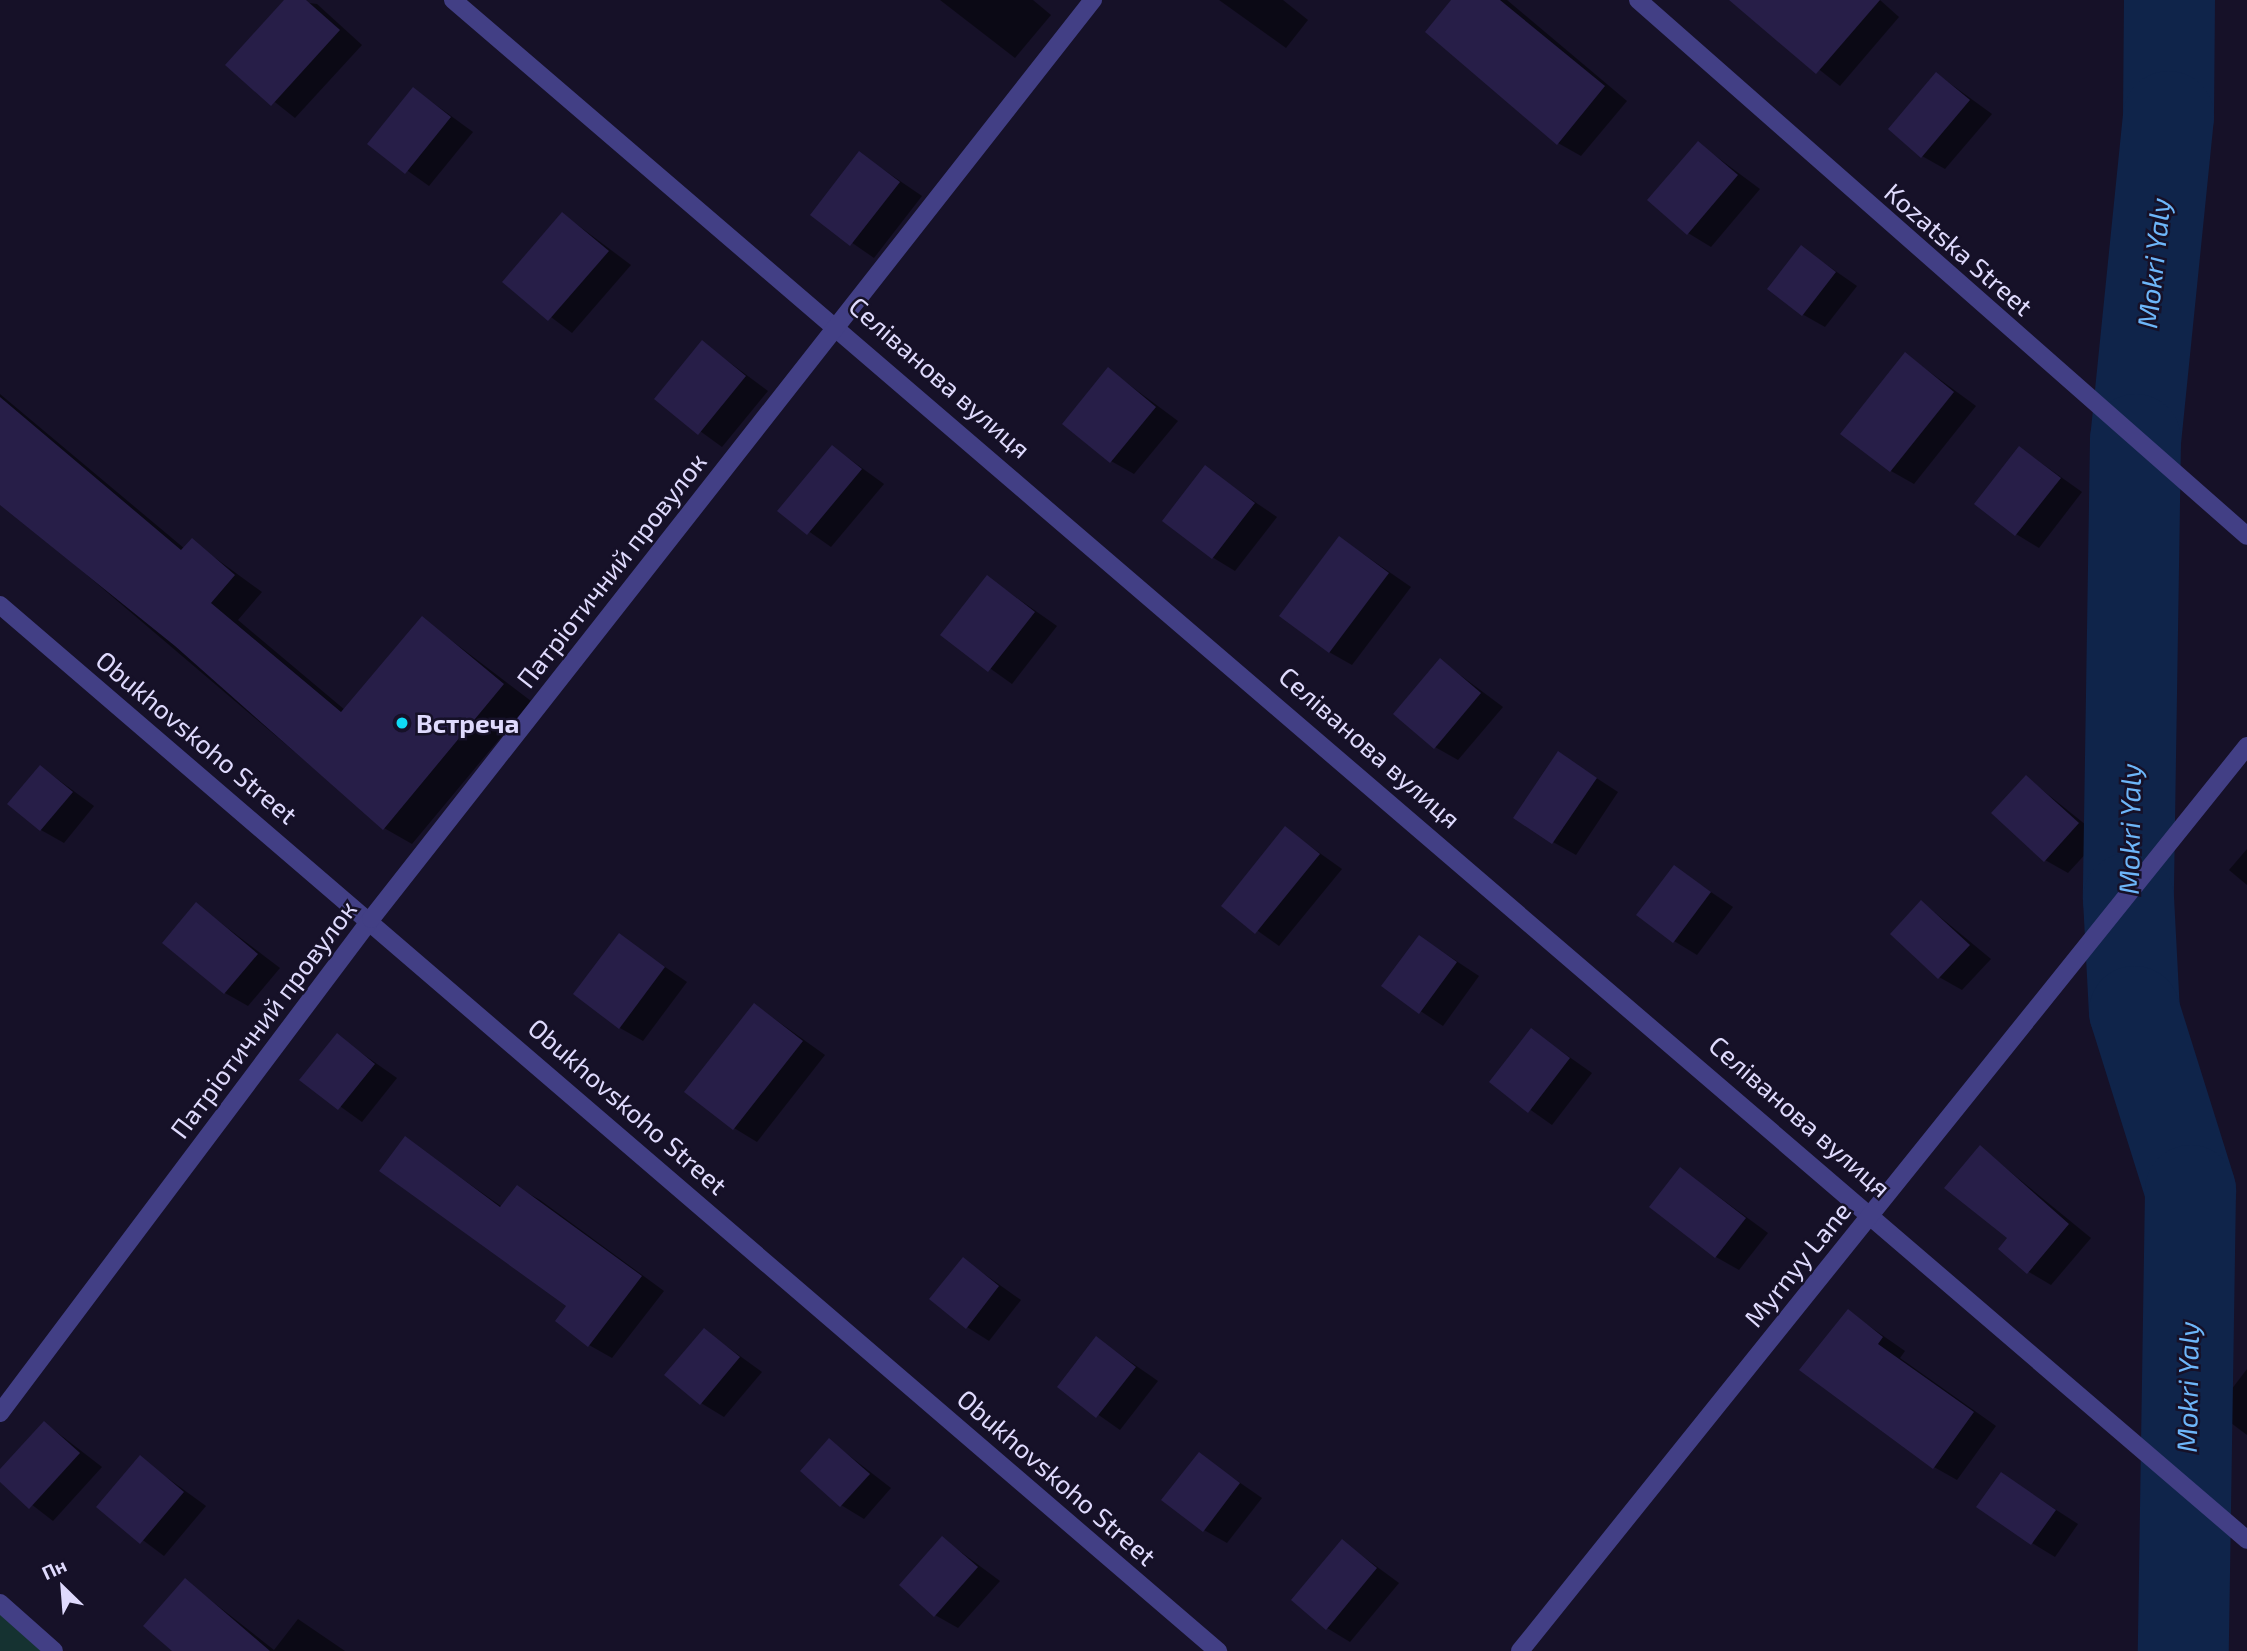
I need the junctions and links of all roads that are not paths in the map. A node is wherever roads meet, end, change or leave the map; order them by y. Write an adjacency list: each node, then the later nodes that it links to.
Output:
1 (453, 0): 4 (street, Селіванова вулиця)
2 (1093, 0): 4 (street, Патріотичний провулок)
3 (1638, 0): 5 (street, Kozatska Street)
4 (838, 324): 8 (street, Патріотичний провулок); 9 (street, Селіванова вулиця)
5 (2247, 536)
6 (0, 605): 8 (street, Obukhovskoho Street)
7 (2247, 746): 9 (street, Myrnyy Lane)
8 (371, 919): 10 (street, Патріотичний провулок); 14 (street, Obukhovskoho Street)
9 (1872, 1212): 11 (street, Селіванова вулиця); 15 (street, Myrnyy Lane)
10 (0, 1413)
11 (2247, 1540)
12 (0, 1603): 13 (street)
13 (54, 1651)
14 (1218, 1651)
15 (1520, 1651)

